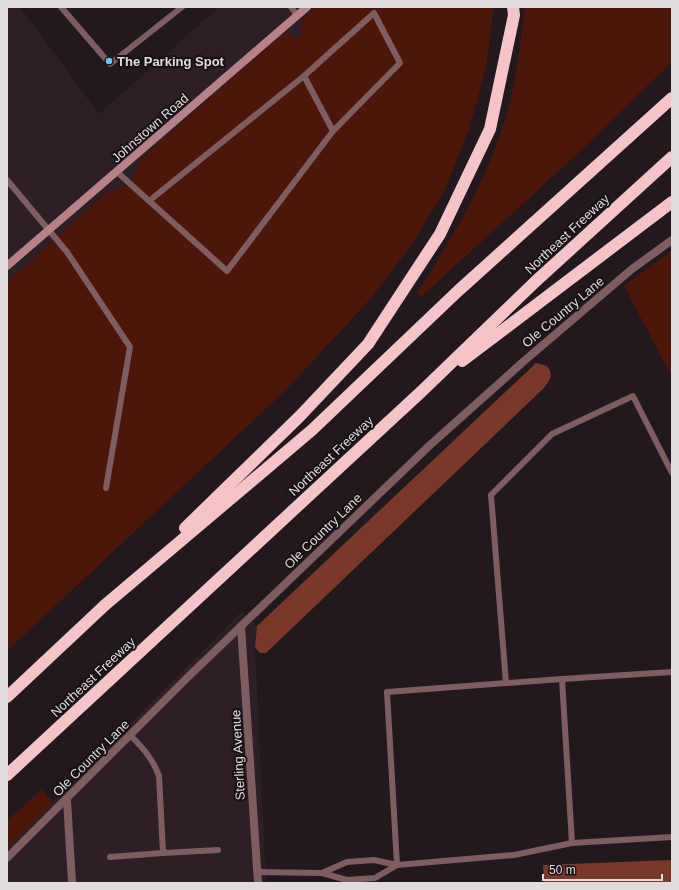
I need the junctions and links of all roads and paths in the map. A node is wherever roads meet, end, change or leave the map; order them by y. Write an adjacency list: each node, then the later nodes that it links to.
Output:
1 (61, 7): 2 (lane)
2 (182, 7)
3 (291, 7): 6 (lane)
4 (307, 7): 6 (main road, Johnstown Road)
5 (514, 7): 21 (highway)
6 (297, 15): 11 (main road, Johnstown Road)
7 (304, 76): 9 (lane); 9 (lane); 13 (lane)
8 (672, 98): 21 (highway)
9 (333, 131): 13 (lane)
10 (672, 156): 18 (highway, Northeast Freeway)
11 (117, 172): 13 (lane); 15 (main road, Johnstown Road)
12 (7, 180): 15 (lane)
13 (149, 201)
14 (672, 202): 18 (highway)
15 (48, 229): 17 (main road, Johnstown Road); 20 (lane)
16 (672, 240): 22 (street, Ole Country Lane)
17 (7, 266)
18 (422, 391): 28 (highway, Northeast Freeway)
19 (672, 473): 25 (lane)
20 (106, 488)
21 (105, 606): 26 (highway)
22 (241, 626): 27 (street, Ole Country Lane); 37 (street, Sterling Avenue)
23 (672, 672): 24 (lane)
24 (562, 679): 25 (lane); 31 (lane)
25 (506, 683): 36 (lane)
26 (7, 697)
27 (130, 735): 29 (street, Ole Country Lane); 33 (lane)
28 (7, 775)
29 (66, 800): 35 (street, Ole Country Lane); 39 (street)
30 (672, 837): 31 (lane)
31 (572, 843): 36 (lane)
32 (218, 850): 33 (lane)
33 (163, 853): 34 (lane)
34 (110, 857)
35 (7, 858)
36 (397, 865): 38 (lane); 38 (lane)
37 (257, 872): 38 (lane); 40 (street, Sterling Avenue)
38 (322, 873)
39 (72, 883)
40 (258, 883)

